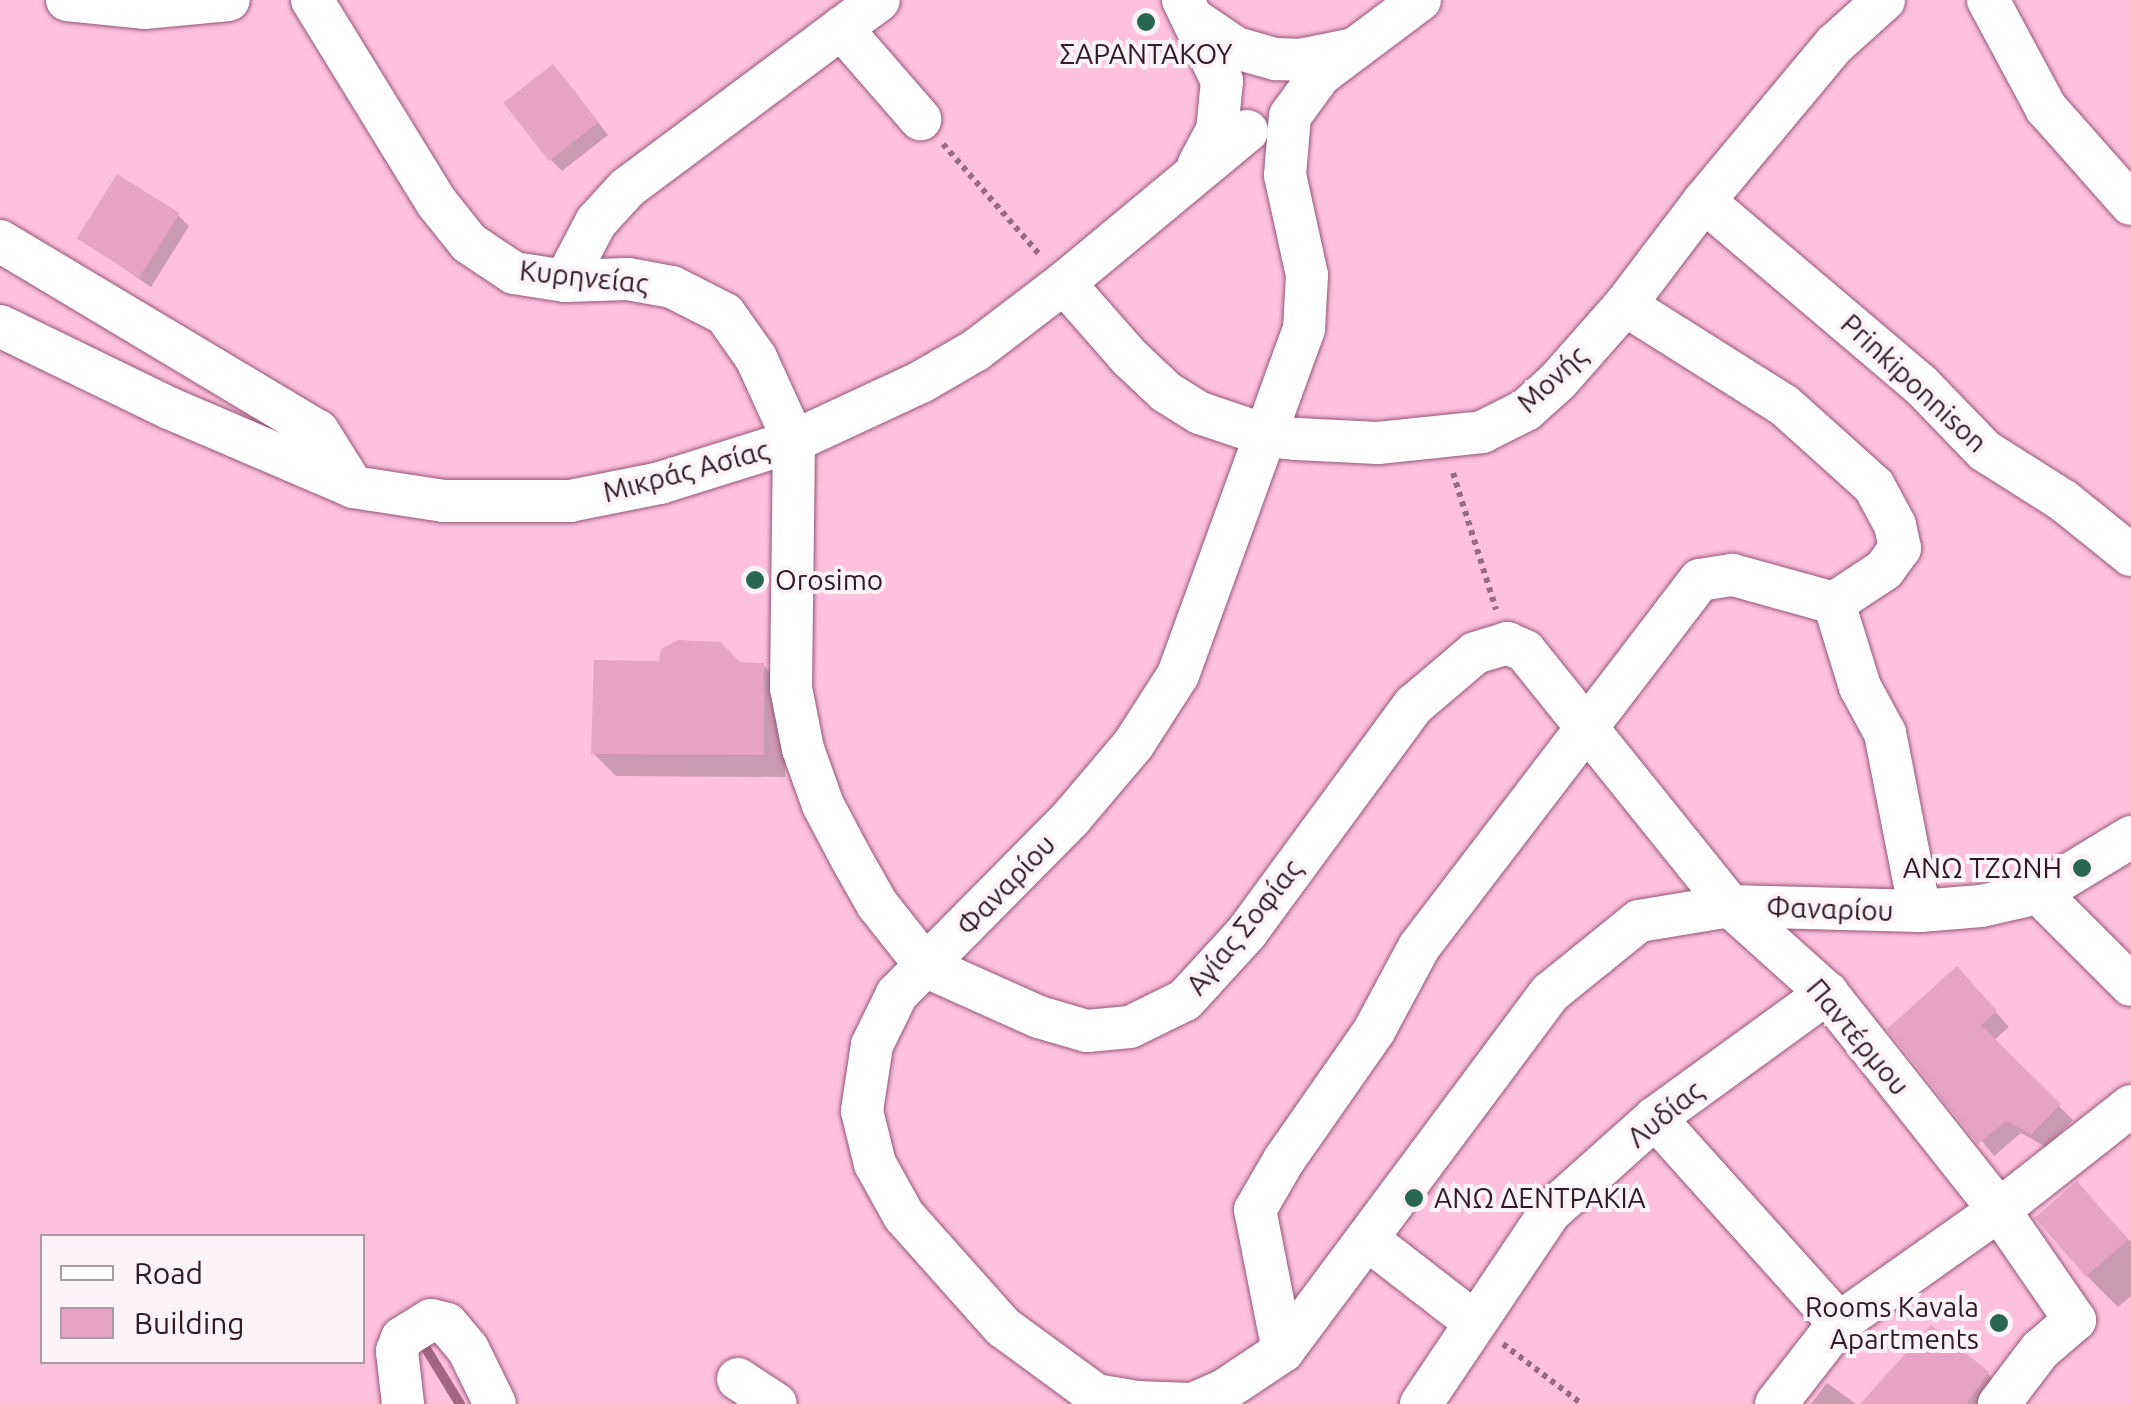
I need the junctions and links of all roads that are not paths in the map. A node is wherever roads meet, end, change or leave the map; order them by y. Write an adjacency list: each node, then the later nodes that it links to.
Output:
1 (67, 0): 2 (street)
2 (229, 0)
3 (312, 0): 19 (street, Κυρηνείας)
4 (879, 0): 9 (street)
5 (1884, 0): 15 (street, Μονής)
6 (1988, 0): 16 (street)
7 (1405, 5): 10 (street)
8 (1187, 7): 11 (street); 12 (street)
9 (841, 28): 14 (street); 19 (street)
10 (1352, 50): 11 (street); 13 (street)
11 (1268, 57): 12 (street); 13 (street)
12 (1230, 106): 13 (street); 17 (street); 20 (street, Μικράς Ασίας)
13 (1293, 110): 17 (street)
14 (920, 119)
15 (1704, 200): 21 (street, Μονής); 26 (street, Prinkiponnison)
16 (2131, 204)
17 (1294, 218): 23 (street, Φαναρίου)
18 (0, 242): 25 (street)
19 (565, 281): 24 (street, Κυρηνείας)
20 (1064, 282): 23 (street, Μονής); 24 (street, Μικράς Ασίας)
21 (1625, 305): 23 (street, Μονής); 27 (street)
22 (0, 326): 25 (street, Μικράς Ασίας)
23 (1268, 436): 34 (street, Φαναρίου)
24 (794, 441): 25 (street, Μικράς Ασίας); 34 (street, Αγίας Σοφίας)
25 (353, 487)
26 (2131, 555)
27 (1834, 603): 29 (street); 33 (street)
28 (1507, 643): 29 (street, Παντέρμου); 34 (street, Αγίας Σοφίας)
29 (1586, 730): 32 (street, Παντέρμου); 43 (street)
30 (2131, 837): 31 (street, Φαναρίου)
31 (2039, 893): 33 (street, Φαναρίου); 35 (street)
32 (1730, 906): 33 (street, Φαναρίου); 36 (street, Παντέρμου); 40 (street, Φαναρίου)
33 (1920, 911)
34 (927, 967): 48 (street, Φαναρίου)
35 (2131, 986)
36 (1826, 993): 38 (street, Λυδίας); 39 (street, Παντέρμου)
37 (2131, 1106): 39 (street)
38 (1655, 1118): 41 (street, Λυδίας); 42 (street)
39 (1999, 1210): 42 (street); 51 (street, Παντέρμου)
40 (1367, 1239): 41 (street); 43 (street, Φαναρίου)
41 (1473, 1321): 49 (street, Λυδίας)
42 (1839, 1322): 50 (street)
43 (1283, 1351): 48 (street, Φαναρίου)
44 (738, 1379): 47 (street)
45 (403, 1404): 46 (street)
46 (495, 1404)
47 (776, 1404)
48 (1192, 1404)
49 (1421, 1404)
50 (1776, 1404)
51 (1999, 1404)

